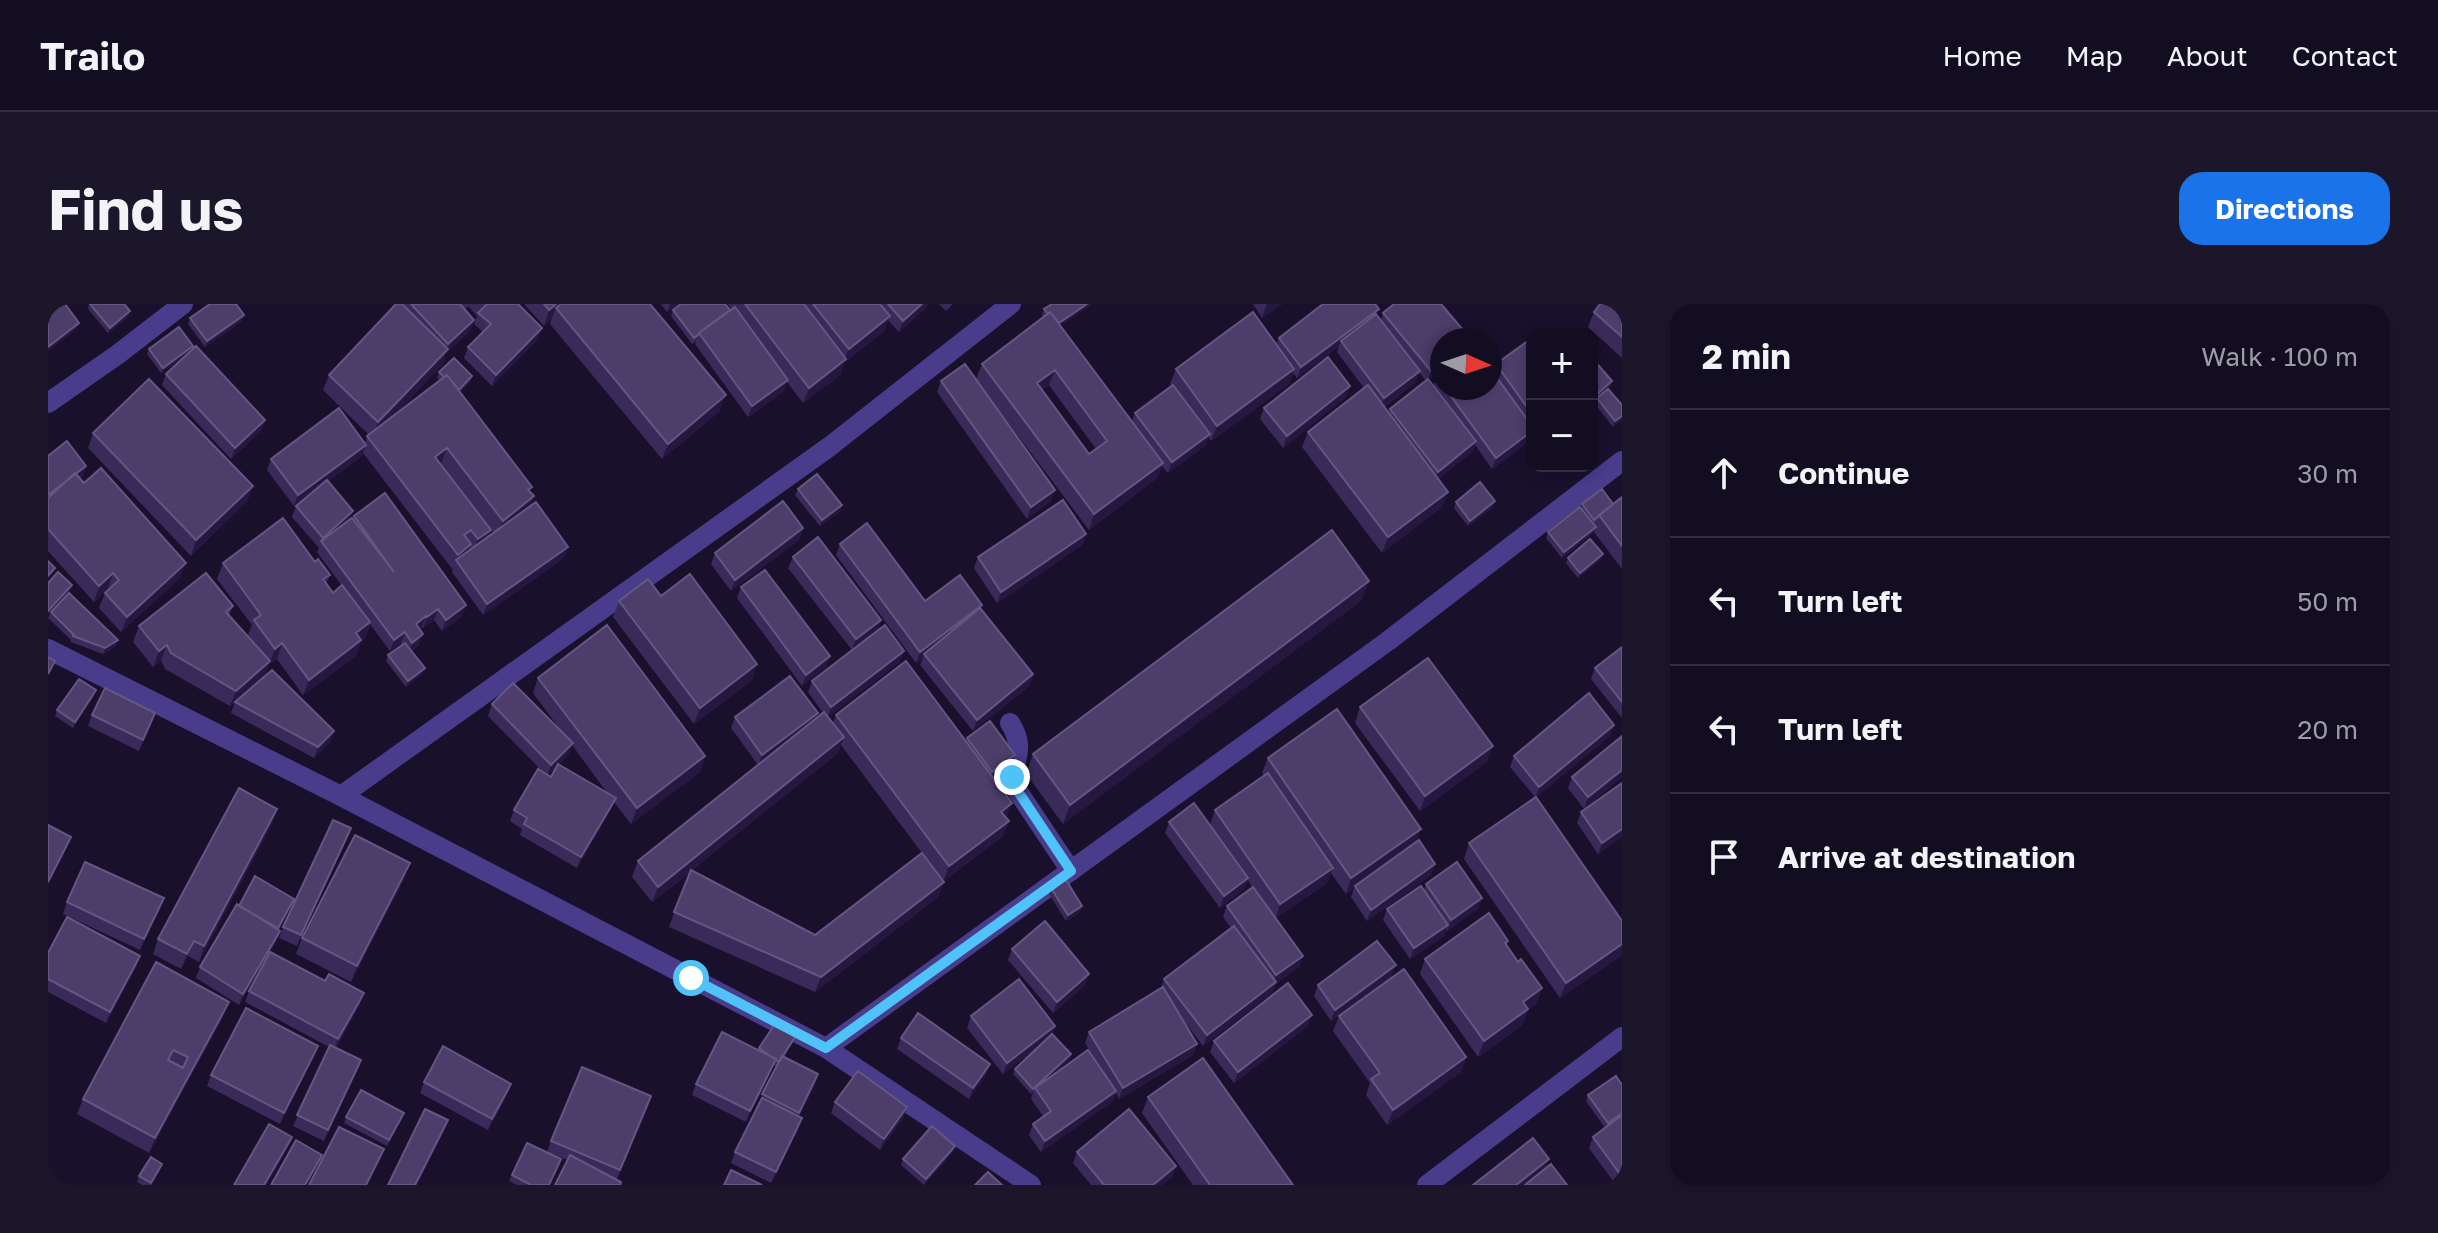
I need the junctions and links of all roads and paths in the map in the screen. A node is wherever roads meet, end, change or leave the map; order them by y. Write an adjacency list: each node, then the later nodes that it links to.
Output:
1 (183, 304): 3 (street)
2 (1011, 304): 7 (street)
3 (48, 403)
4 (1622, 461): 8 (street)
5 (48, 649): 7 (street)
6 (1010, 723): 8 (street)
7 (341, 796): 10 (street)
8 (1071, 871): 10 (street)
9 (1622, 1037): 12 (street)
10 (826, 1048): 11 (street)
11 (1031, 1185)
12 (1427, 1185)

